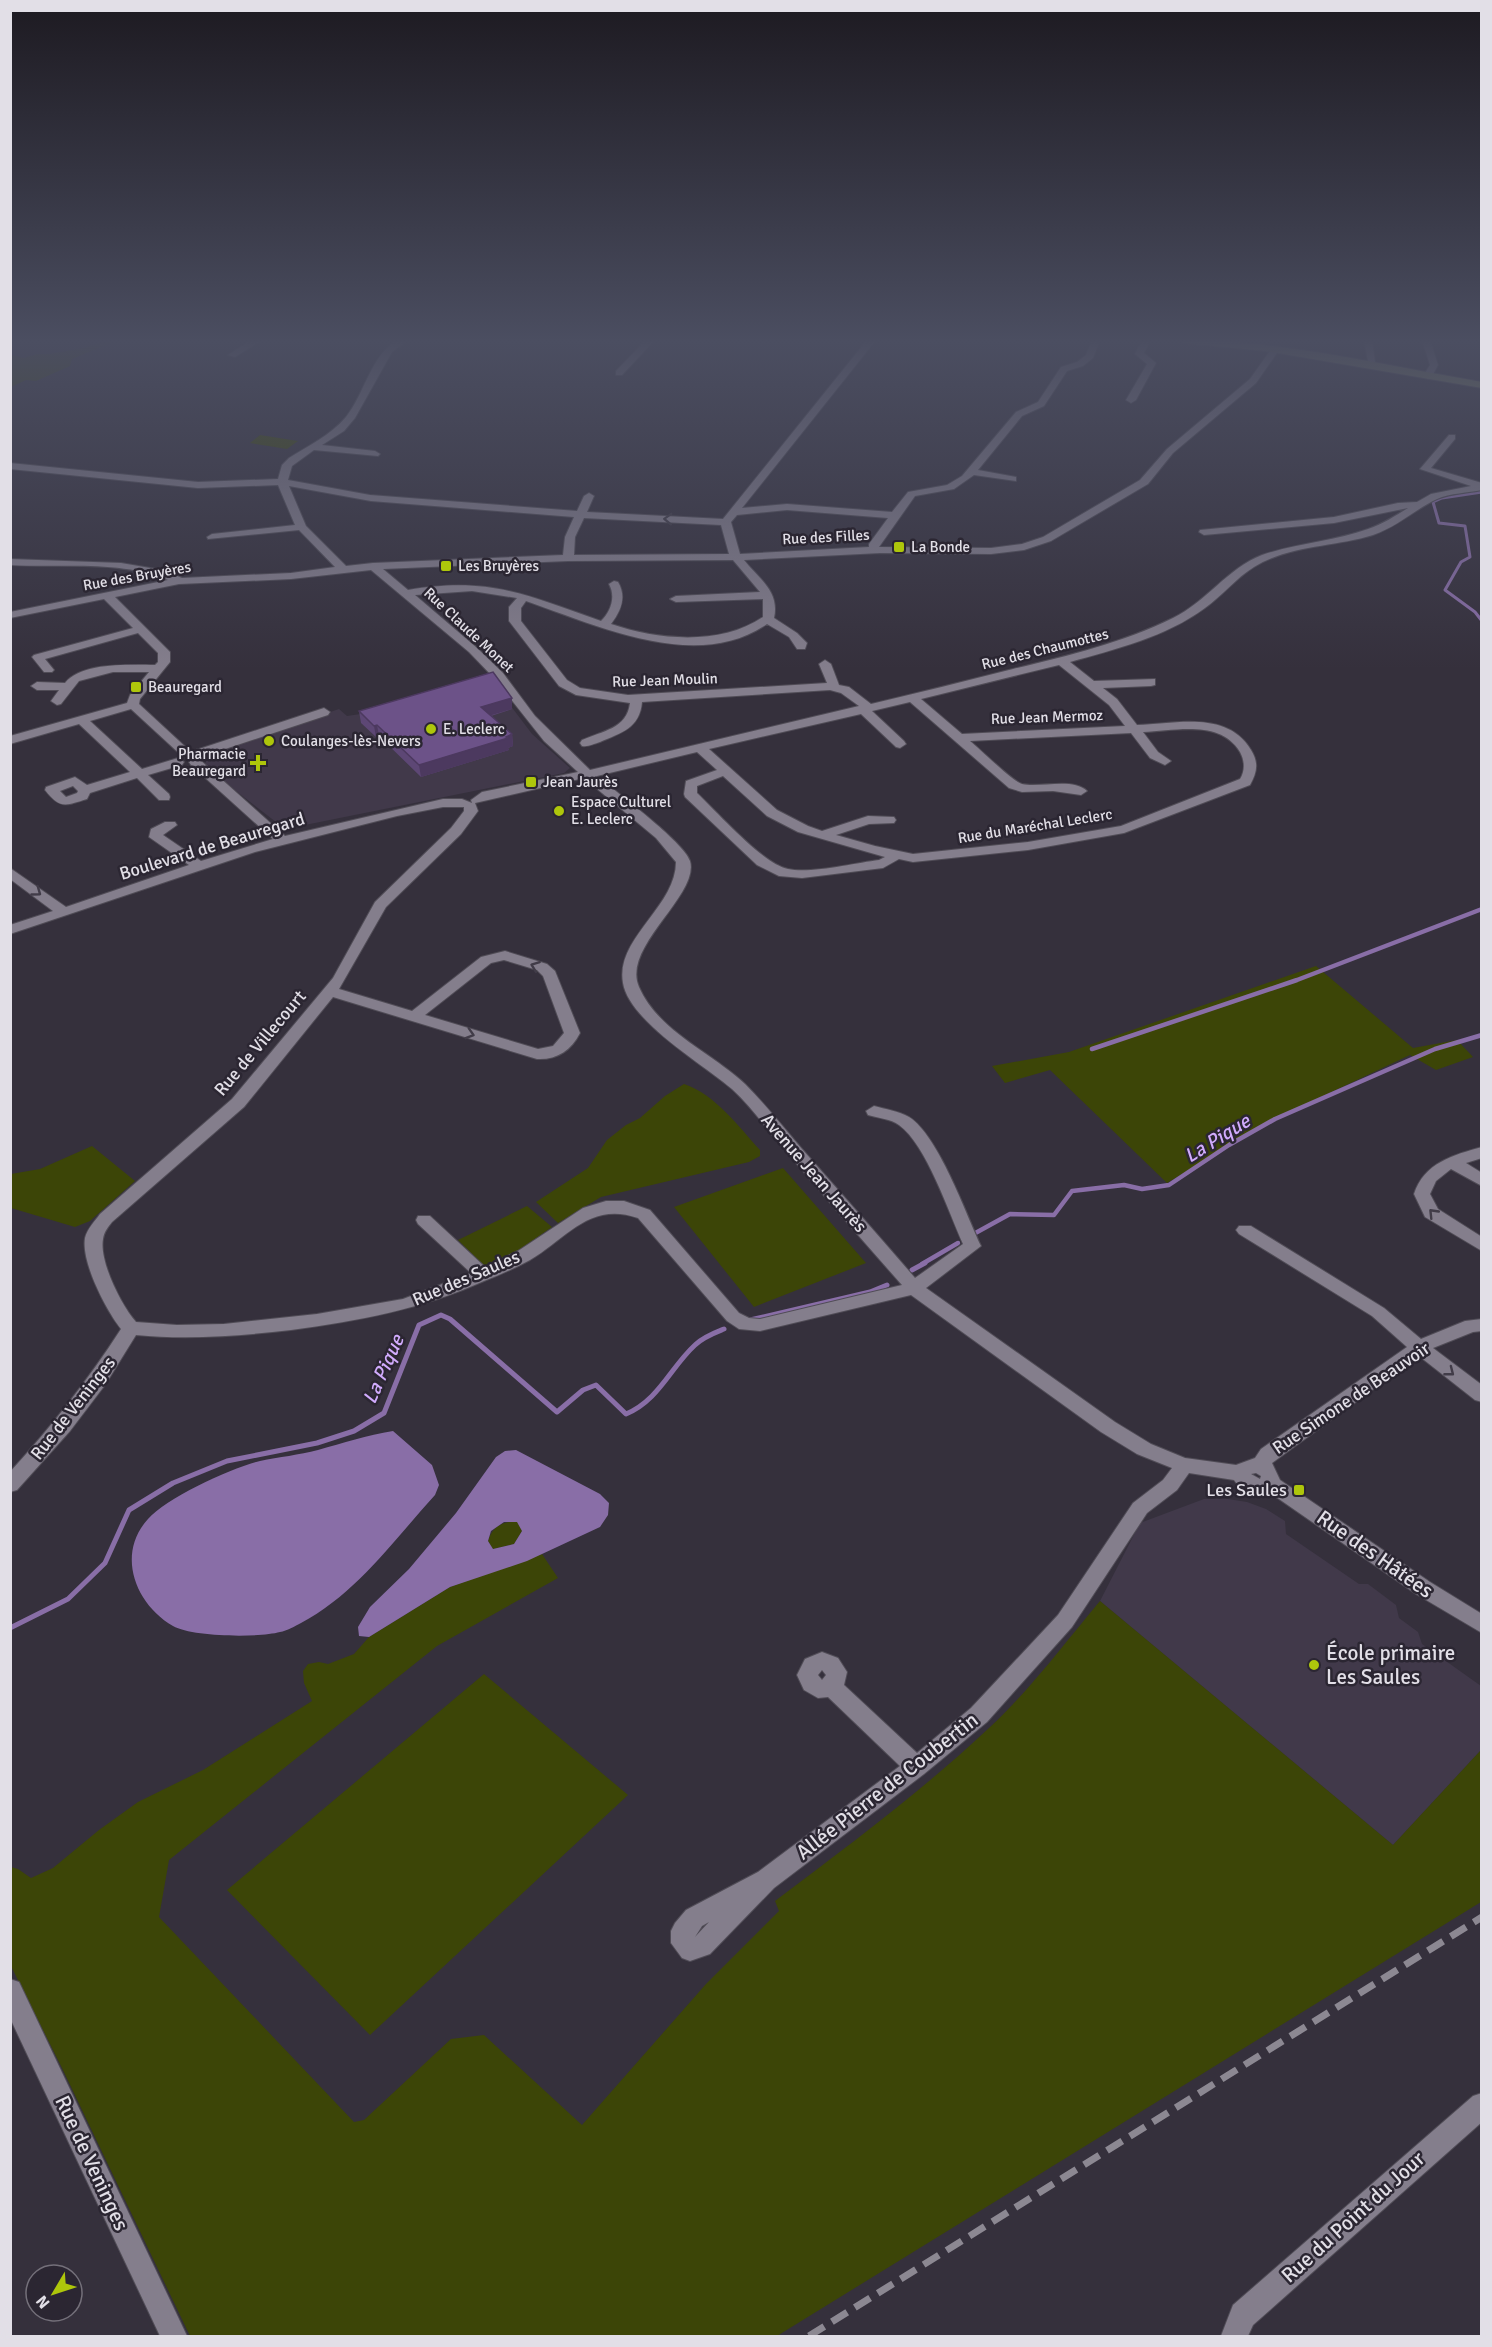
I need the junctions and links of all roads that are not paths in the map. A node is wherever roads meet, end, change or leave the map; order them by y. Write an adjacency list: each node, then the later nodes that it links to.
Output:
1 (308, 450): 11 (street)
2 (334, 450): 7 (street)
3 (785, 450): 17 (street)
4 (990, 450): 9 (street)
5 (1172, 450): 24 (street, Rue des Filles)
6 (1441, 450): 12 (street)
7 (375, 454)
8 (10, 466): 11 (street)
9 (972, 472): 10 (street); 19 (street)
10 (1012, 479)
11 (282, 482): 15 (street); 21 (street)
12 (1482, 487): 16 (street, Rue des Chaumottes)
13 (422, 492): 15 (street)
14 (589, 496): 18 (street)
15 (414, 502): 18 (street)
16 (1418, 506): 22 (street); 42 (street, Rue des Chaumottes)
17 (736, 512): 19 (street); 20 (street)
18 (582, 515): 20 (street, one-way to 18); 26 (street)
19 (895, 515): 24 (street)
20 (726, 522): 25 (street)
21 (302, 527): 23 (street); 29 (street)
22 (1204, 532)
23 (212, 537)
24 (874, 550): 25 (street, Rue des Filles)
25 (736, 556): 26 (street, Rue des Filles); 33 (street)
26 (568, 558): 28 (street, Rue des Filles)
27 (10, 562): 30 (street)
28 (373, 566): 29 (street, Rue des Filles); 32 (street, Rue Claude Monet)
29 (342, 568): 30 (street, Rue des Bruyères)
30 (179, 581): 34 (street, Rue des Bruyères)
31 (614, 584): 39 (street)
32 (408, 593): 35 (street); 69 (street, Rue Claude Monet)
33 (768, 595): 36 (street); 38 (street)
34 (107, 596): 37 (street, Rue des Bruyères); 40 (street)
35 (523, 598): 39 (street); 52 (street, Rue Jean Moulin)
36 (676, 600)
37 (10, 615)
38 (767, 619): 39 (street); 41 (street)
39 (604, 625)
40 (141, 629): 44 (street); 45 (street)
41 (801, 647)
42 (1061, 661): 47 (street); 51 (street, Rue des Chaumottes)
43 (825, 664): 49 (street)
44 (158, 669): 50 (street); 54 (street)
45 (48, 670)
46 (1151, 682): 47 (street)
47 (1091, 685): 58 (street)
48 (37, 686): 50 (street)
49 (833, 686): 52 (street, Rue Jean Moulin); 55 (street)
50 (66, 687): 53 (street)
51 (912, 697): 55 (street, Rue des Chaumottes); 59 (street)
52 (636, 699): 61 (street)
53 (57, 701)
54 (133, 705): 57 (street); 64 (street)
55 (866, 708): 62 (street); 63 (street, Rue des Chaumottes)
56 (324, 712): 65 (street)
57 (81, 719): 60 (street); 68 (street)
58 (1135, 730): 59 (street, Rue Jean Mermoz); 66 (street); 78 (street, Rue du Maréchal Leclerc)
59 (959, 738): 71 (street)
60 (10, 740)
61 (586, 743)
62 (900, 744)
63 (700, 748): 67 (street, Rue du Maréchal Leclerc); 69 (street, Rue des Chaumottes)
64 (181, 757): 65 (street); 68 (street)
65 (198, 758): 77 (street)
66 (1165, 761)
67 (726, 771): 76 (street, Rue du Maréchal Leclerc); 78 (street)
68 (139, 774): 70 (street); 72 (street)
69 (587, 774): 73 (street, Boulevard de Beauregard); 93 (street, Avenue Jean Jaurès)
70 (85, 790)
71 (1082, 791)
72 (164, 797)
73 (470, 803): 77 (street, Boulevard de Beauregard); 83 (street, Rue de Villecourt)
74 (889, 820): 76 (street)
75 (170, 825): 79 (street)
76 (822, 835): 78 (street, Rue du Maréchal Leclerc)
77 (282, 840): 79 (street, Boulevard de Beauregard)
78 (897, 855)
79 (199, 866): 81 (street, Boulevard de Beauregard)
80 (10, 872): 81 (street, one-way to 81)
81 (64, 912): 82 (street, Boulevard de Beauregard)
82 (10, 930)
83 (330, 991): 84 (street); 95 (street, Rue de Villecourt)
84 (415, 1016): 84 (street, one-way to 84)
85 (874, 1111): 93 (street)
86 (1482, 1152): 87 (street)
87 (1453, 1163): 88 (street); 91 (street, one-way to 87)
88 (1482, 1181)
89 (424, 1220): 92 (street)
90 (1245, 1230): 96 (street)
91 (1482, 1245)
92 (483, 1275): 93 (street, Rue des Saules); 95 (street, Rue des Saules)
93 (914, 1287): 98 (street, Avenue Jean Jaurès)
94 (1482, 1325): 96 (street, Rue Simone de Beauvoir)
95 (131, 1328): 100 (street, Rue de Veninges)
96 (1419, 1347): 97 (street, one-way to 97); 99 (street, Rue Simone de Beauvoir)
97 (1482, 1395)
98 (1183, 1465): 99 (street, Avenue Jean Jaurès); 103 (street, Allée Pierre de Coubertin)
99 (1256, 1474): 101 (street, Rue des Hâtées)
100 (10, 1485)
101 (1482, 1625)
102 (831, 1686): 103 (street)
103 (916, 1767): 104 (street, Allée Pierre de Coubertin)
104 (766, 1880)
105 (10, 1990): 107 (street, Rue de Veninges)
106 (1482, 2105): 108 (street, Rue du Point du Jour)
107 (174, 2337)
108 (1234, 2337)

